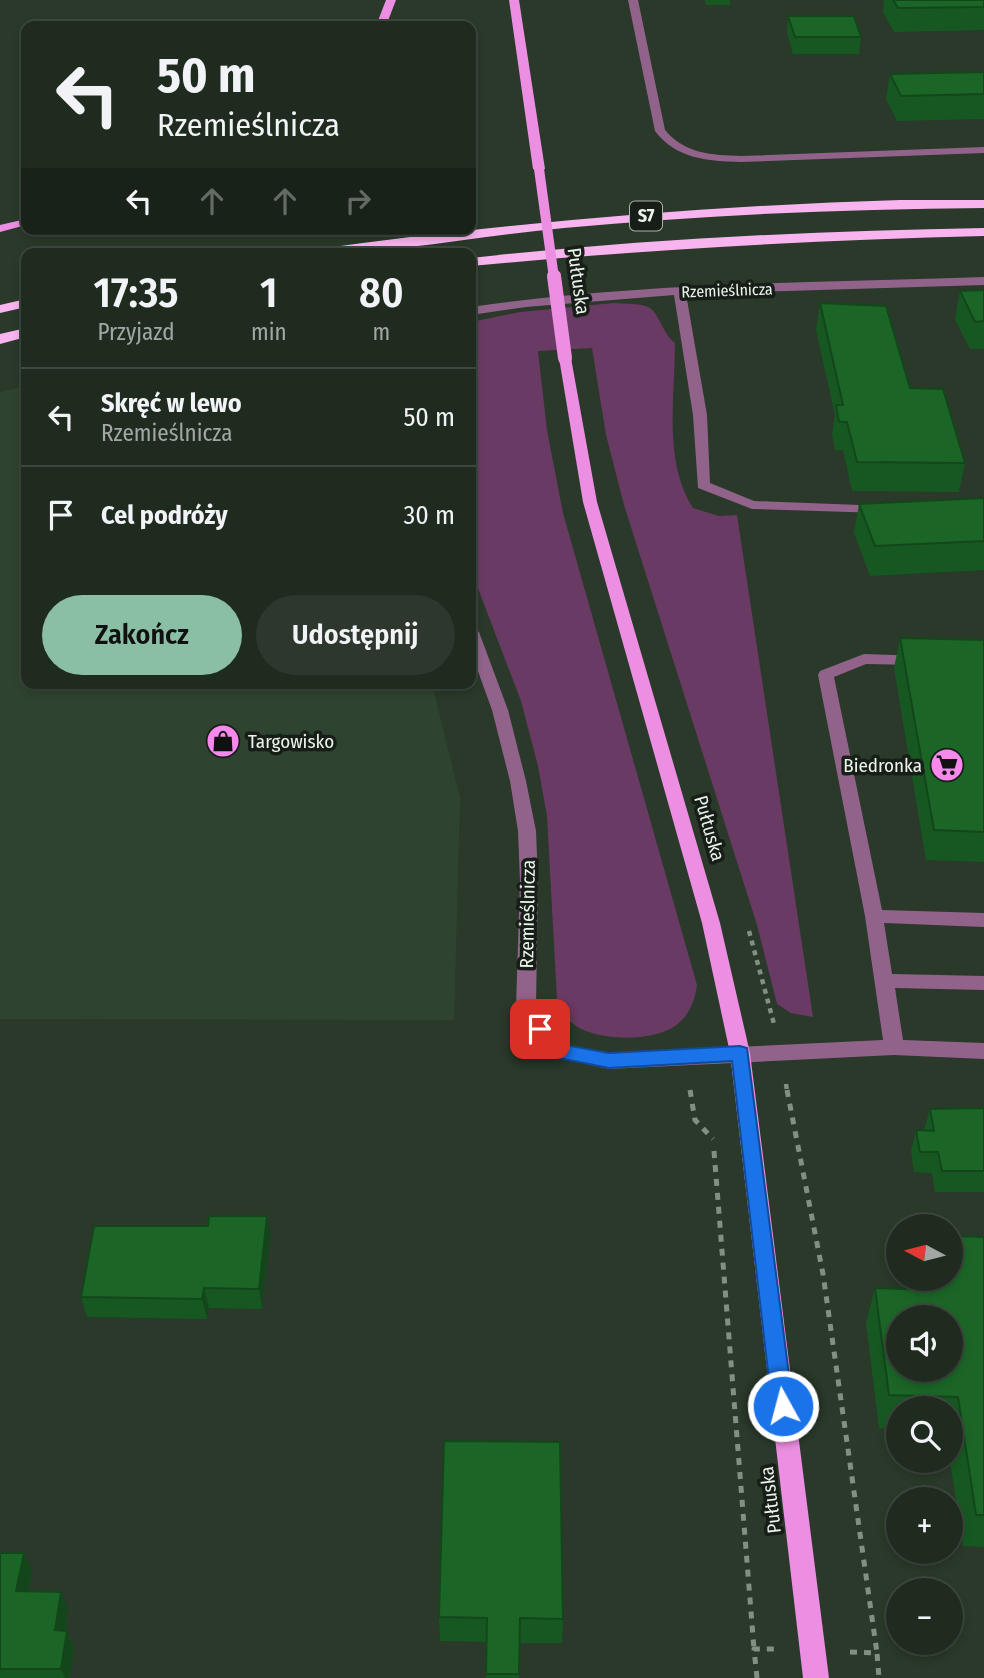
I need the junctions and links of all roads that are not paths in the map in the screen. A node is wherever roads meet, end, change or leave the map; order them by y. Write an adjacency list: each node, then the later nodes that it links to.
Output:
1 (391, 0): 4 (main road)
2 (514, 0): 30 (main road, Pułtuska, bridge)
3 (633, 0): 5 (street)
4 (384, 21)
5 (984, 150)
6 (984, 204): 9 (highway, S7)
7 (21, 223): 8 (main road)
8 (0, 229)
9 (476, 232)
10 (984, 232): 13 (highway, S7)
11 (447, 235): 12 (highway, S7)
12 (353, 248)
13 (476, 261)
14 (984, 281): 15 (street, Rzemieślnicza)
15 (679, 291): 18 (street, Rzemieślnicza); 21 (street)
16 (21, 304): 17 (highway)
17 (0, 309)
18 (476, 310)
19 (21, 334): 20 (highway)
20 (0, 339)
21 (882, 509)
22 (476, 645): 30 (street, Rzemieślnicza)
23 (931, 660): 24 (street)
24 (874, 916): 25 (street); 26 (street)
25 (984, 920)
26 (884, 981): 27 (street); 28 (street)
27 (984, 983)
28 (894, 1047): 29 (street, Rzemieślnicza); 30 (street, Rzemieślnicza)
29 (984, 1051)
30 (740, 1053): 31 (main road, Pułtuska)
31 (816, 1678)

